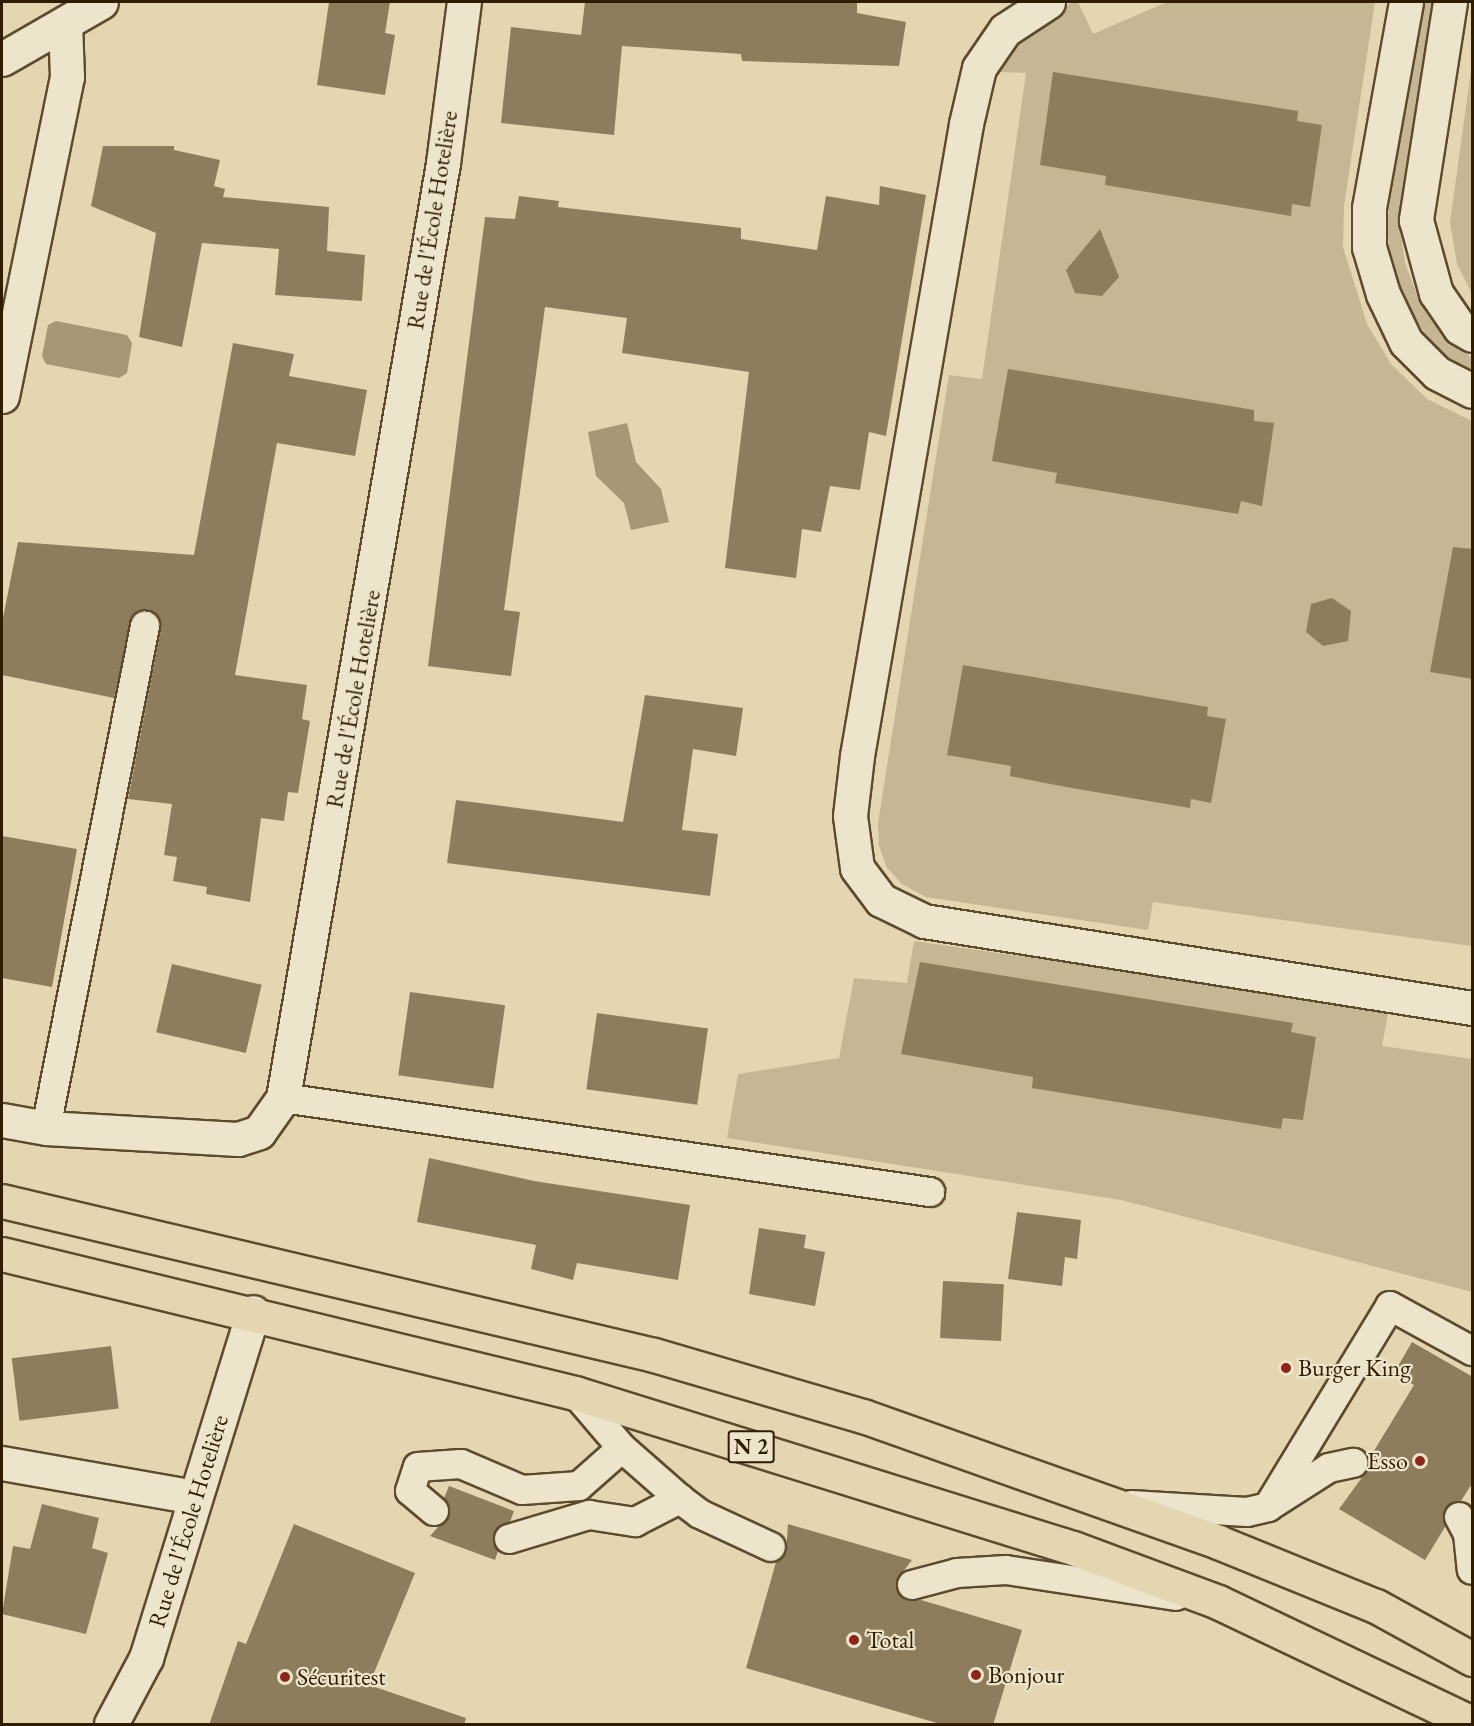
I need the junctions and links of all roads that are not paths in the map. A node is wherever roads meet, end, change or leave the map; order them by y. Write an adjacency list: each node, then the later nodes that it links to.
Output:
1 (101, 2): 6 (street)
2 (464, 2): 13 (street, Rue de l'École Hotelière)
3 (1048, 2): 12 (street)
4 (1406, 2): 9 (street)
5 (1450, 2): 8 (street)
6 (65, 23): 7 (street); 10 (street)
7 (2, 59)
8 (1473, 335)
9 (1473, 391)
10 (2, 396)
11 (145, 626): 15 (lane)
12 (1473, 1008)
13 (283, 1098): 15 (street, Rue de l'École Hotelière); 16 (lane)
14 (2, 1120): 15 (street, Rue de l'École Hotelière)
15 (46, 1128)
16 (930, 1192)
17 (2, 1201): 27 (highway)
18 (2, 1254): 19 (highway, N 2)
19 (253, 1312): 21 (highway, N 2); 25 (street, Rue de l'École Hotelière)
20 (1473, 1352): 28 (lane)
21 (575, 1393): 22 (lane); 35 (highway, N 2)
22 (622, 1448): 26 (lane); 29 (lane)
23 (2, 1462): 25 (street)
24 (1353, 1463): 28 (lane)
25 (194, 1497): 38 (street, Rue de l'École Hotelière)
26 (680, 1499): 31 (lane); 32 (lane)
27 (1122, 1504): 28 (lane); 36 (highway)
28 (1268, 1507)
29 (434, 1511)
30 (1467, 1526): 33 (lane)
31 (509, 1539)
32 (771, 1547)
33 (1473, 1570)
34 (912, 1585): 35 (lane)
35 (1218, 1602): 37 (highway, N 2)
36 (1473, 1659)
37 (1473, 1723)
38 (111, 1725)

